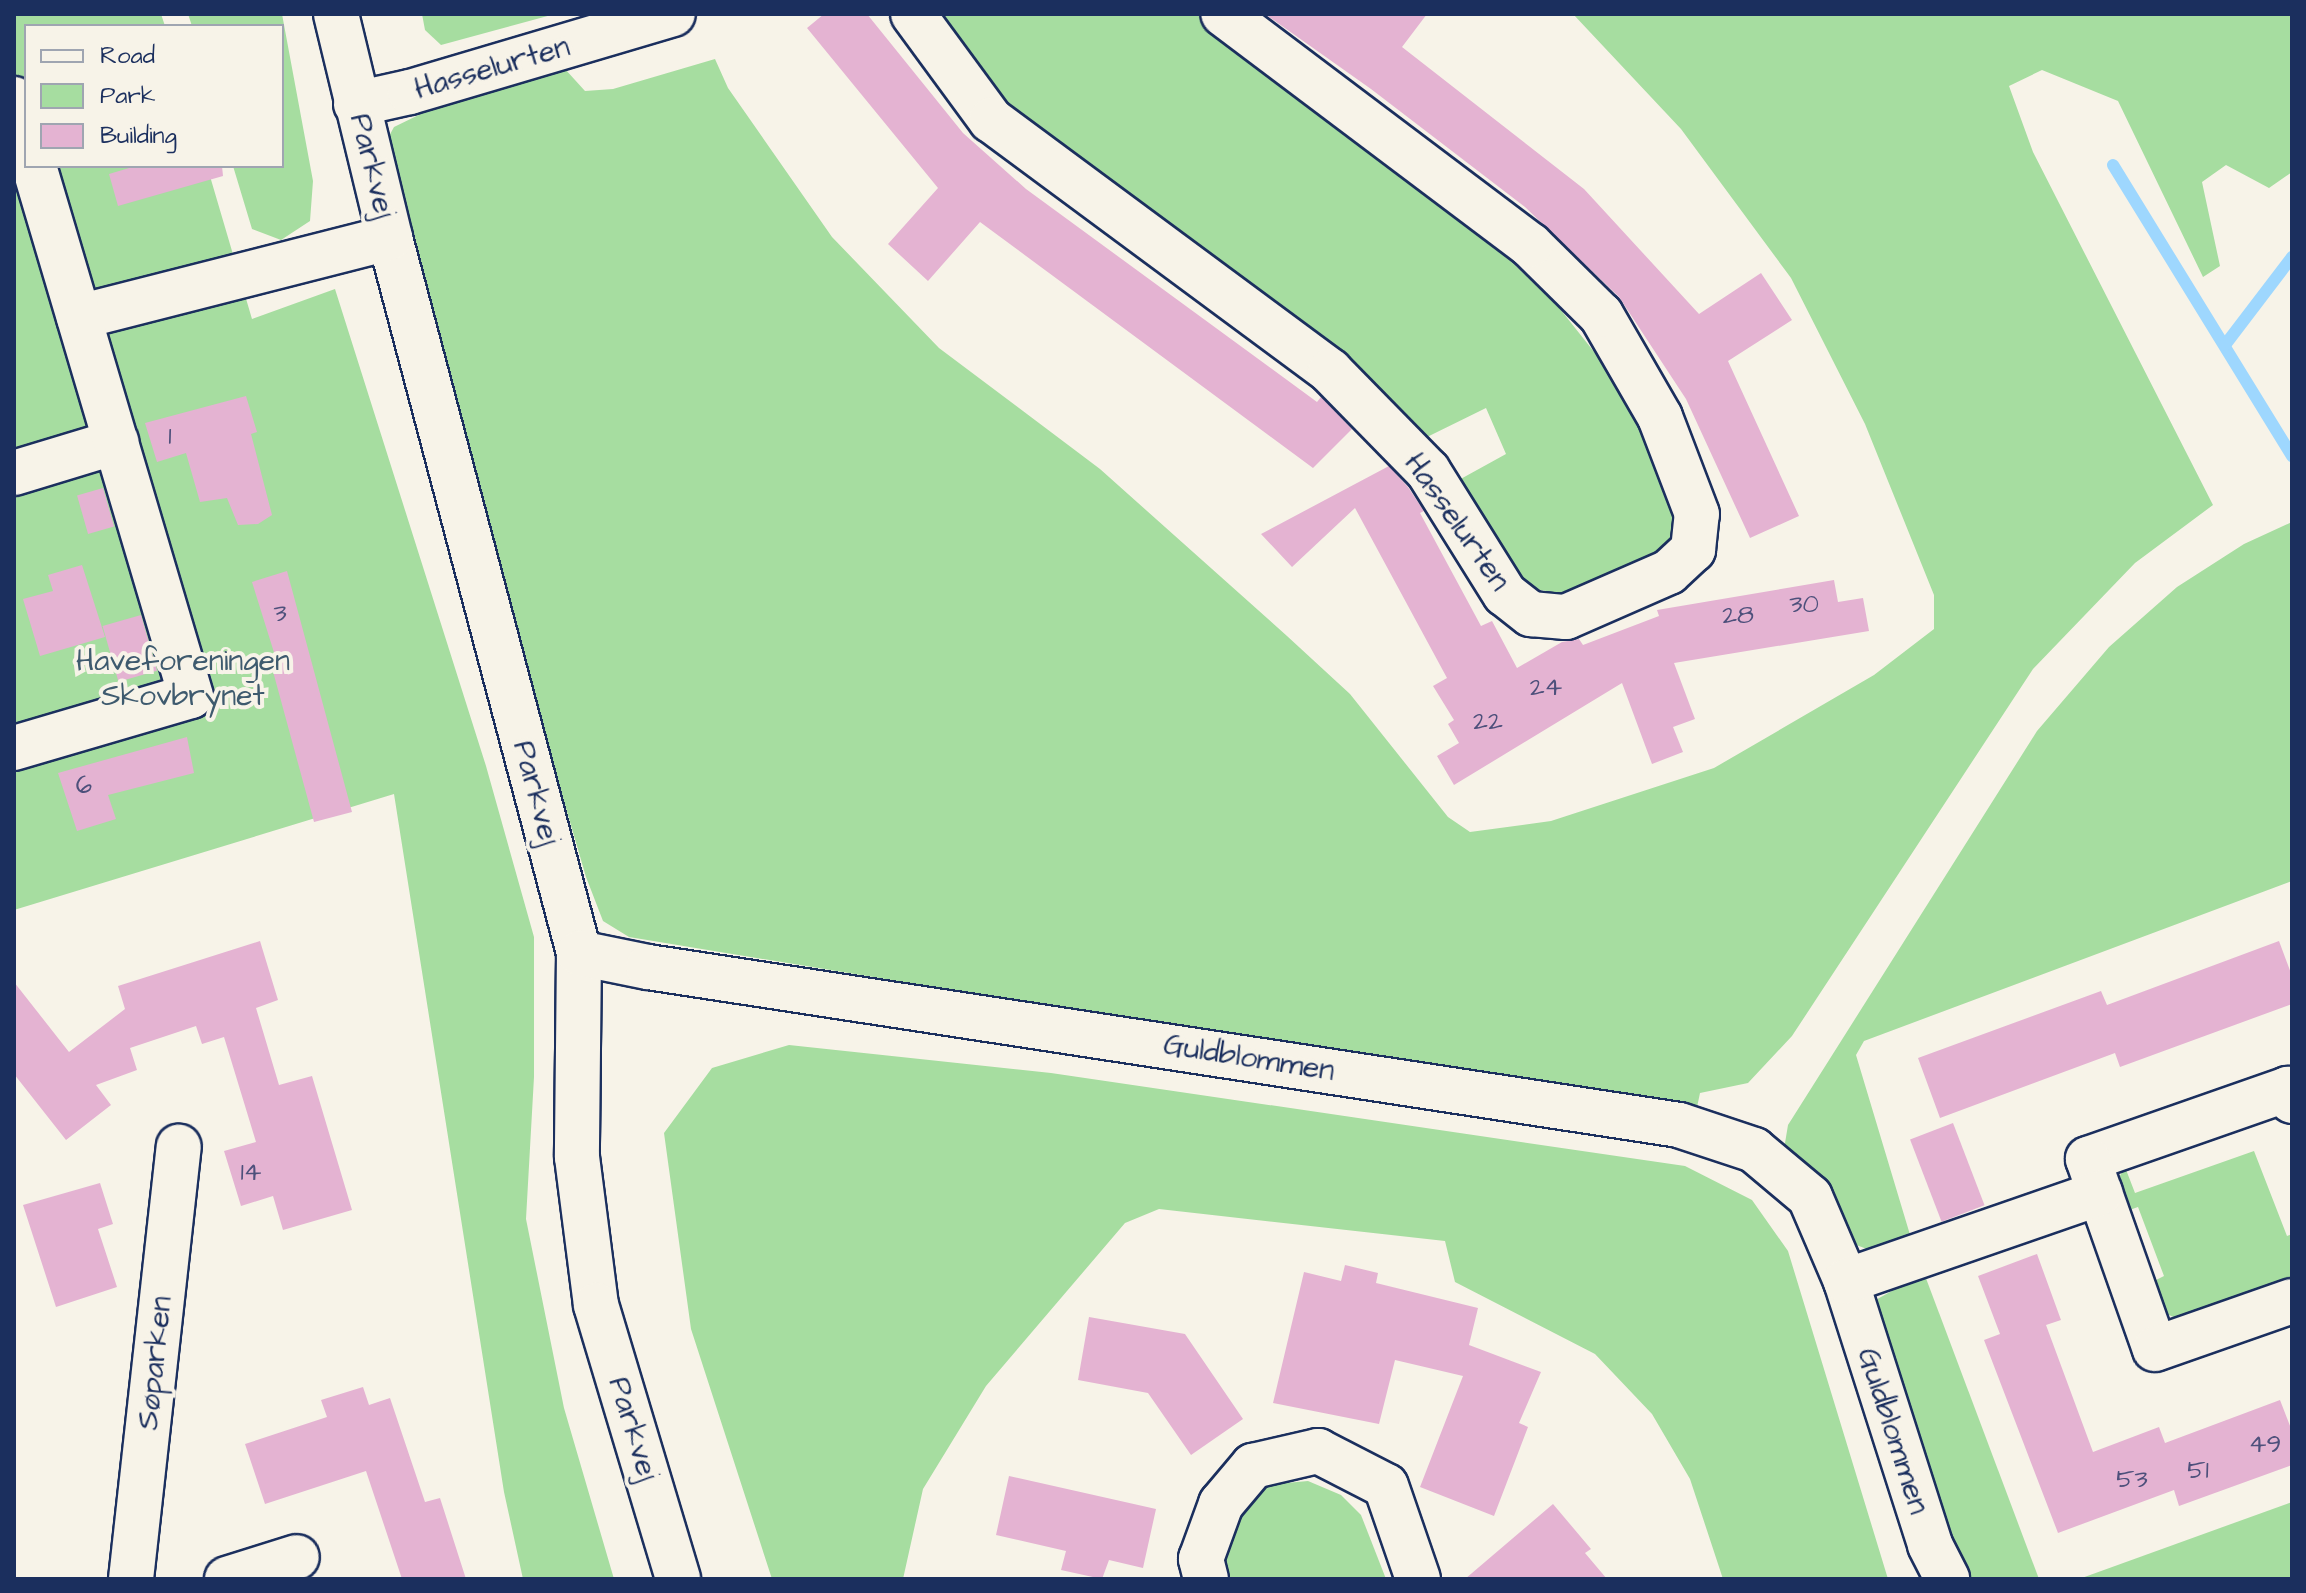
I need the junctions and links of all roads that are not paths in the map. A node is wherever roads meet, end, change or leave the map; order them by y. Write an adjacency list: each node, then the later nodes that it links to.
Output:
1 (336, 14): 6 (street, Parkvej)
2 (673, 14): 6 (street, Hasselurten)
3 (913, 14): 4 (street, Hasselurten)
4 (1223, 14)
5 (14, 99): 7 (street)
6 (356, 104): 9 (street, Parkvej)
7 (24, 133)
8 (29, 183): 10 (street)
9 (390, 238): 10 (street); 14 (street, Parkvej)
10 (79, 317): 11 (street)
11 (116, 442): 12 (street); 13 (street)
12 (14, 473)
13 (14, 748)
14 (579, 953): 18 (street, Guldblommen); 23 (street, Parkvej)
15 (2292, 1101): 17 (street)
16 (179, 1147): 21 (street, Søparken)
17 (2100, 1193): 18 (street); 19 (street)
18 (1846, 1281): 26 (street, Guldblommen)
19 (2292, 1301)
20 (297, 1557): 22 (street)
21 (131, 1579)
22 (227, 1579)
23 (678, 1579)
24 (1206, 1579): 25 (street)
25 (1418, 1579)
26 (1947, 1579)

